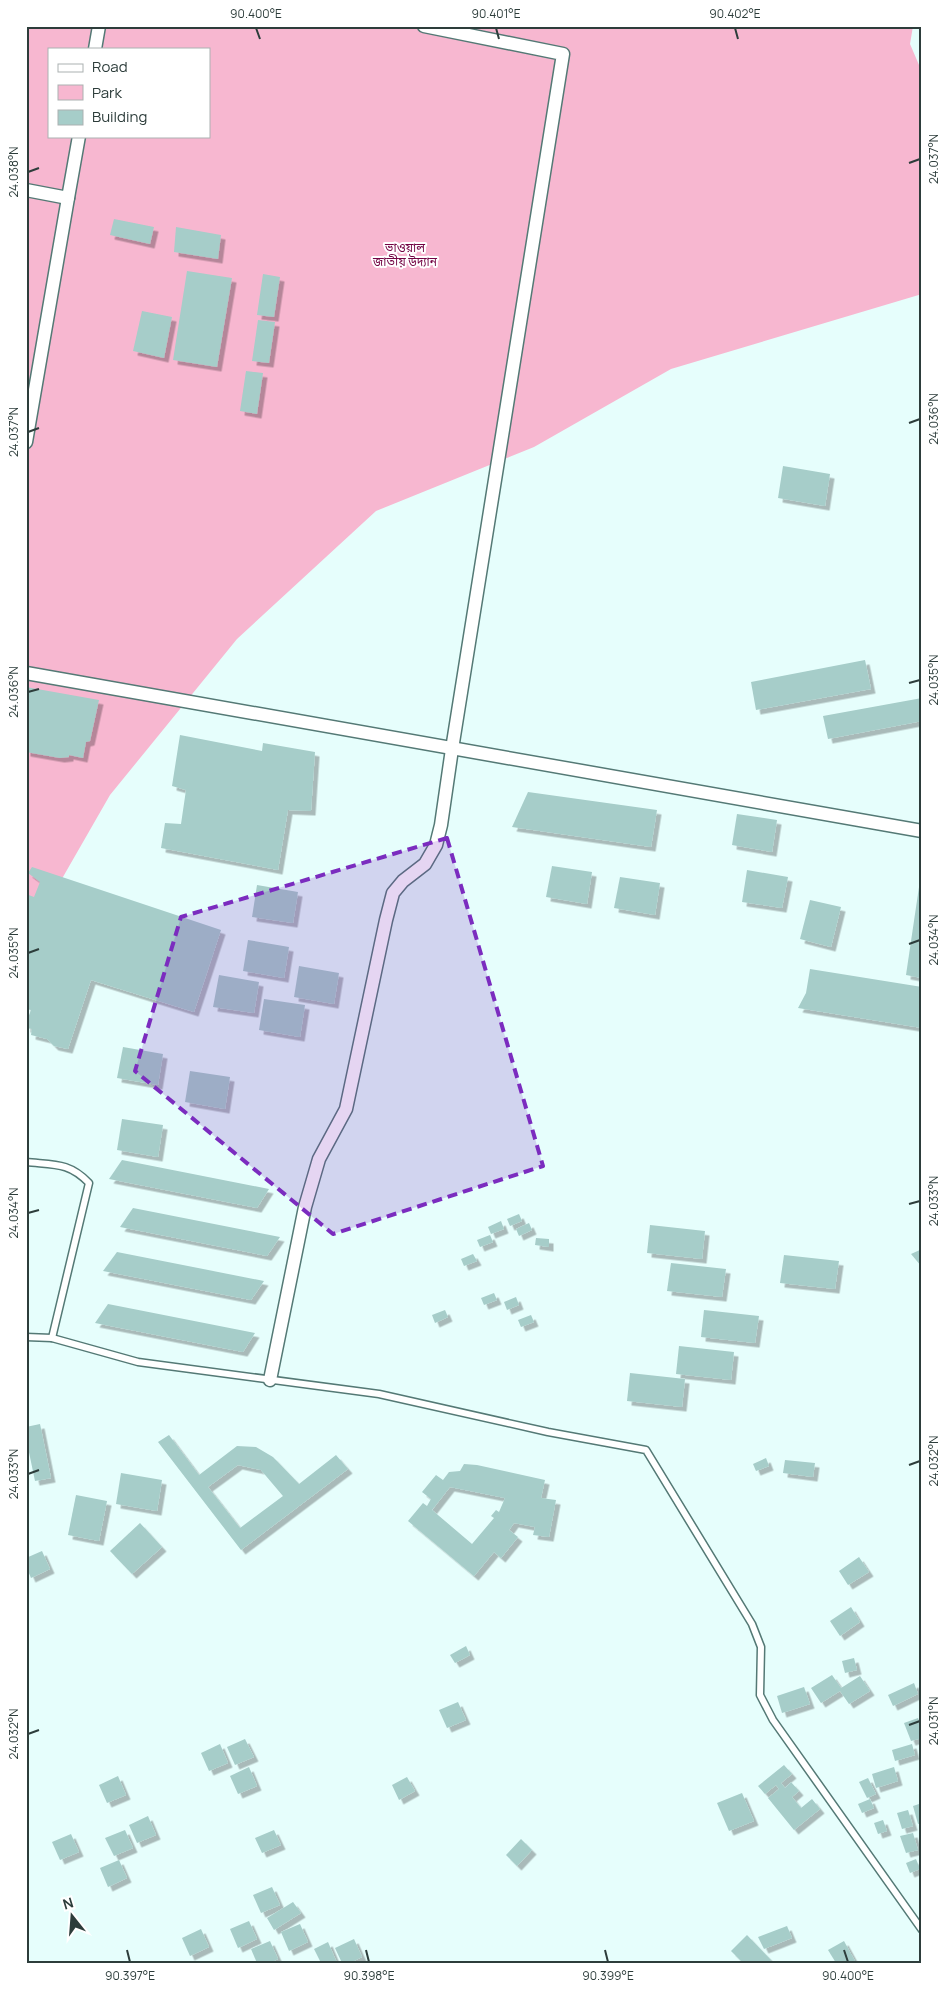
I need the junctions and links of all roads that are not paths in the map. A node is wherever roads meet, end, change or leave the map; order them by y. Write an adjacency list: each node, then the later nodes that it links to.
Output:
1 (99, 26): 3 (street)
2 (424, 26): 9 (street)
3 (95, 48)
4 (79, 138): 6 (street)
5 (26, 190): 6 (street)
6 (68, 198): 7 (street)
7 (27, 435)
8 (26, 673): 9 (street)
9 (452, 749): 10 (street); 14 (street)
10 (922, 831)
11 (26, 1162): 13 (lane)
12 (26, 1337): 13 (lane)
13 (52, 1338): 14 (lane)
14 (270, 1380): 15 (lane)
15 (922, 1930)

